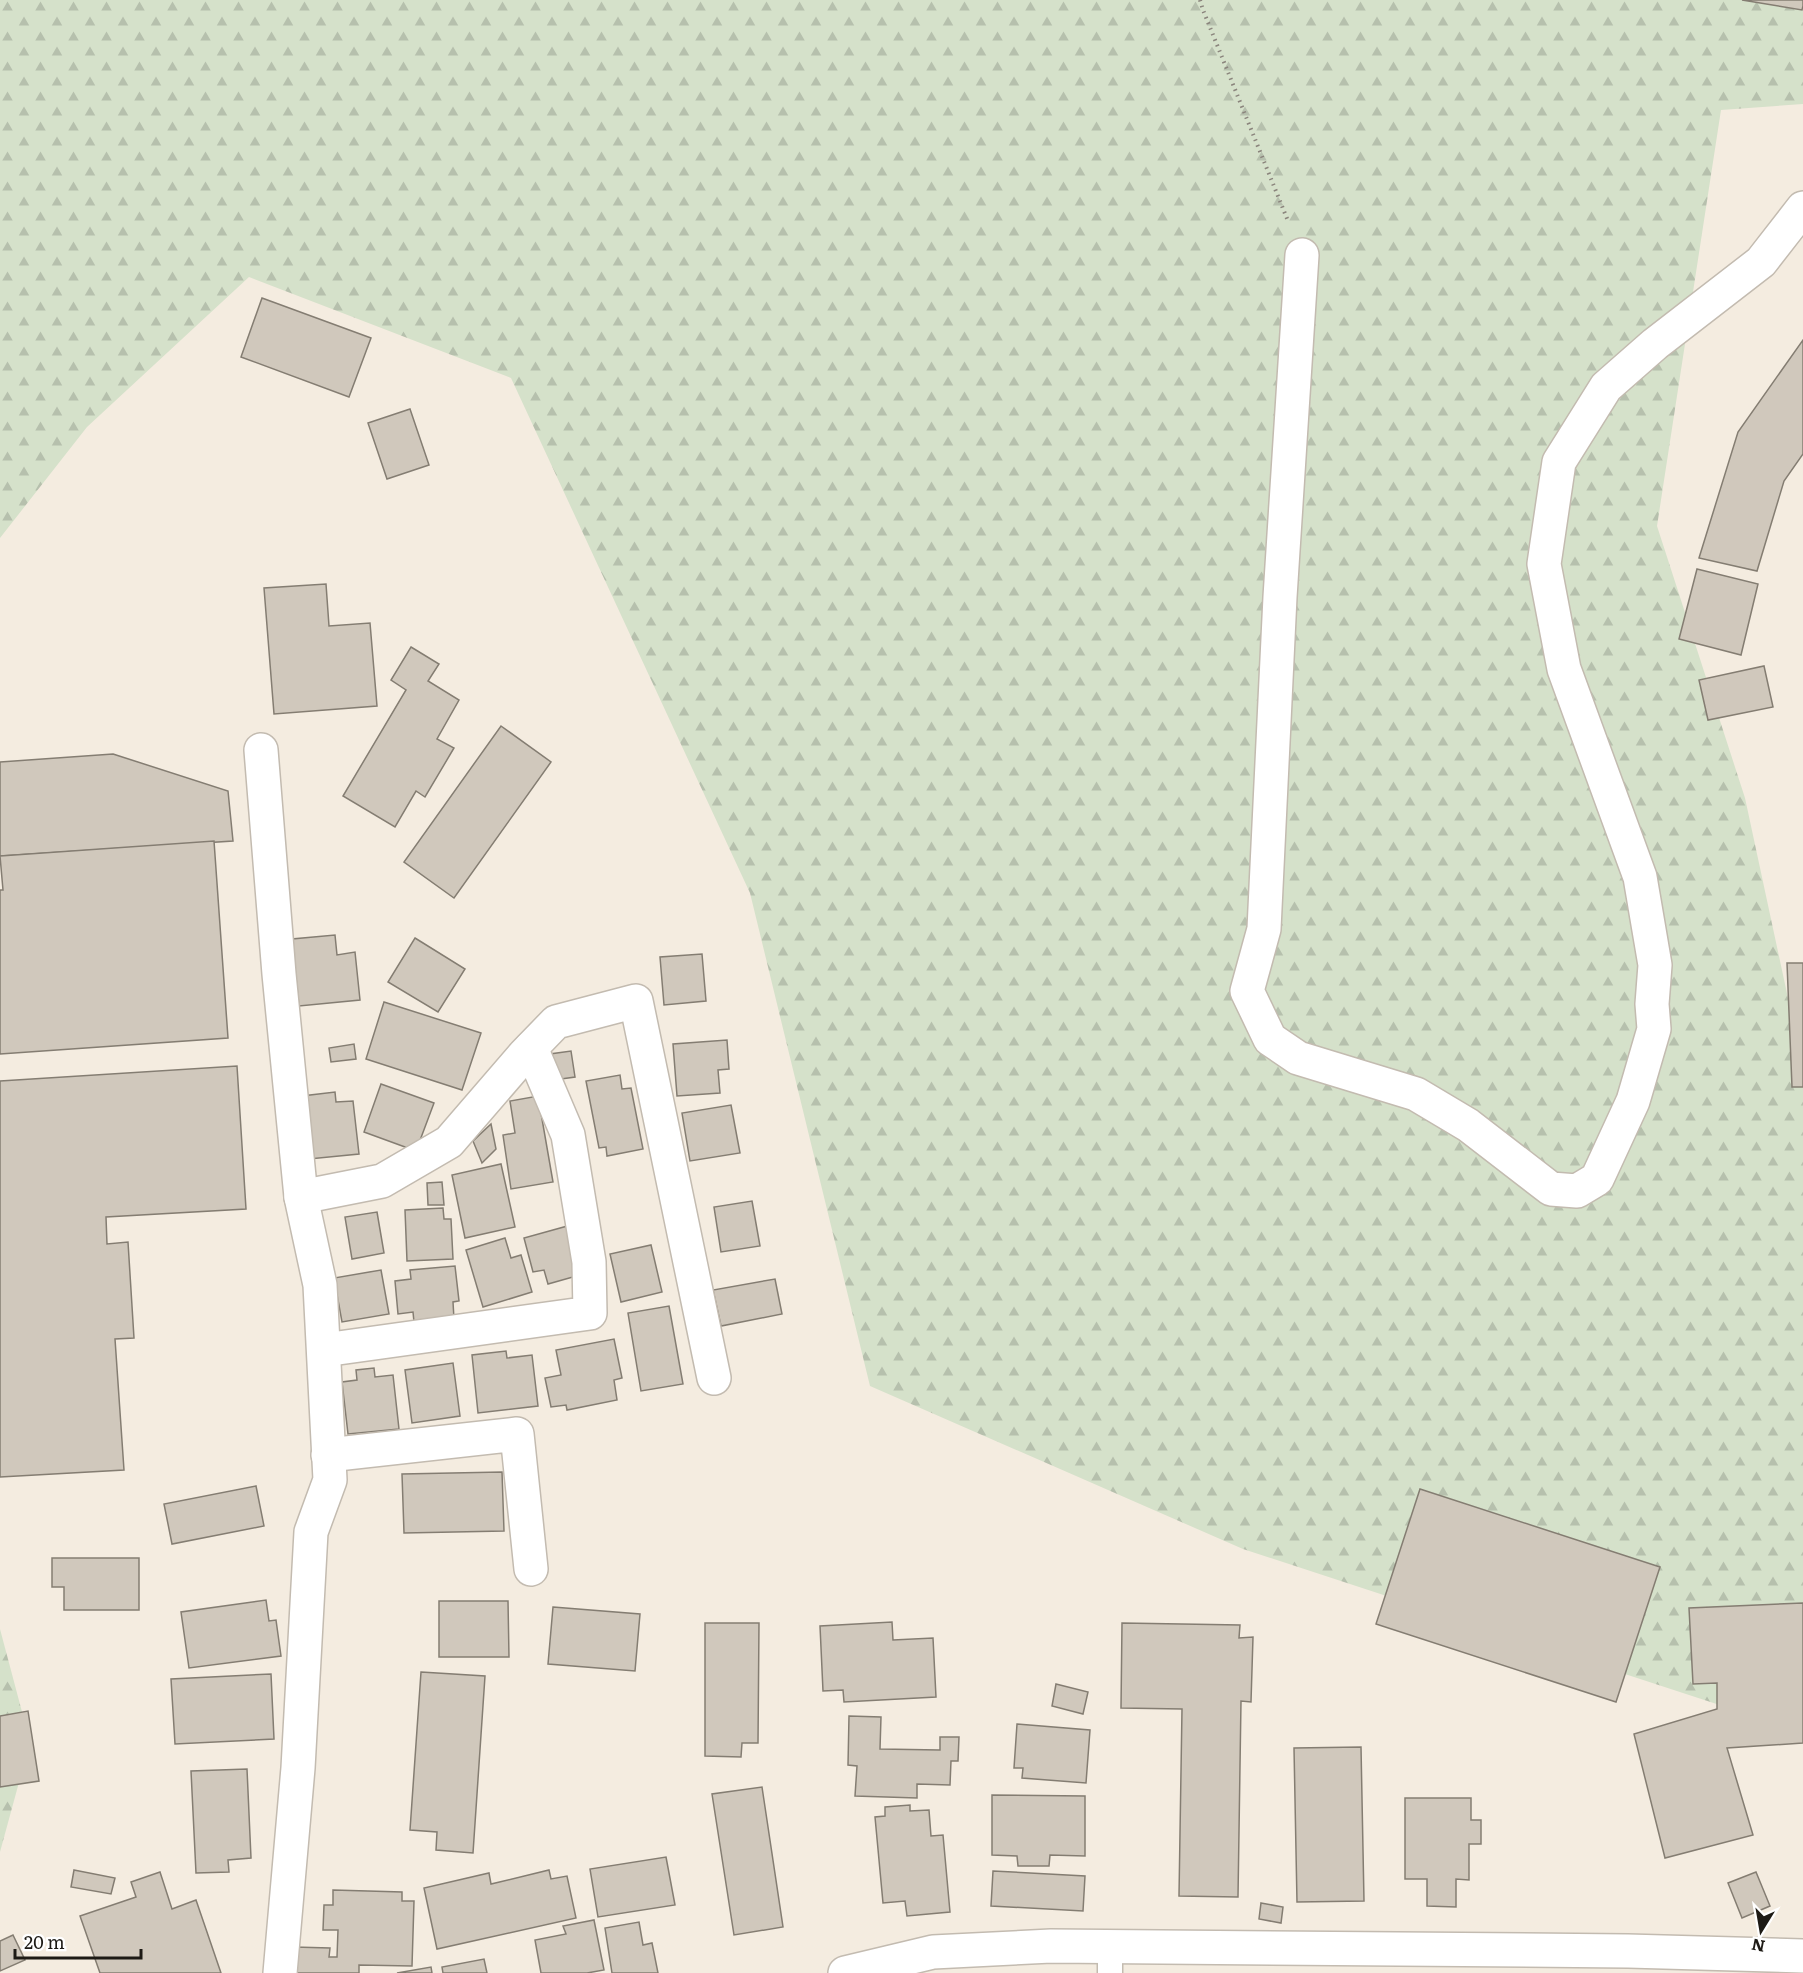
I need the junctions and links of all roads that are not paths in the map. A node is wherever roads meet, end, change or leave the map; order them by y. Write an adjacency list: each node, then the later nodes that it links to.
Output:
1 (1803, 208): 2 (street)
2 (1302, 255)
3 (261, 750): 5 (street)
4 (531, 1048): 5 (street); 6 (street); 7 (street)
5 (301, 1197): 6 (street)
6 (324, 1350): 8 (street)
7 (714, 1378)
8 (328, 1455): 9 (street); 12 (street)
9 (531, 1569)
10 (1803, 1956): 11 (street)
11 (1110, 1960): 13 (street)
12 (280, 1973)
13 (845, 1973)

